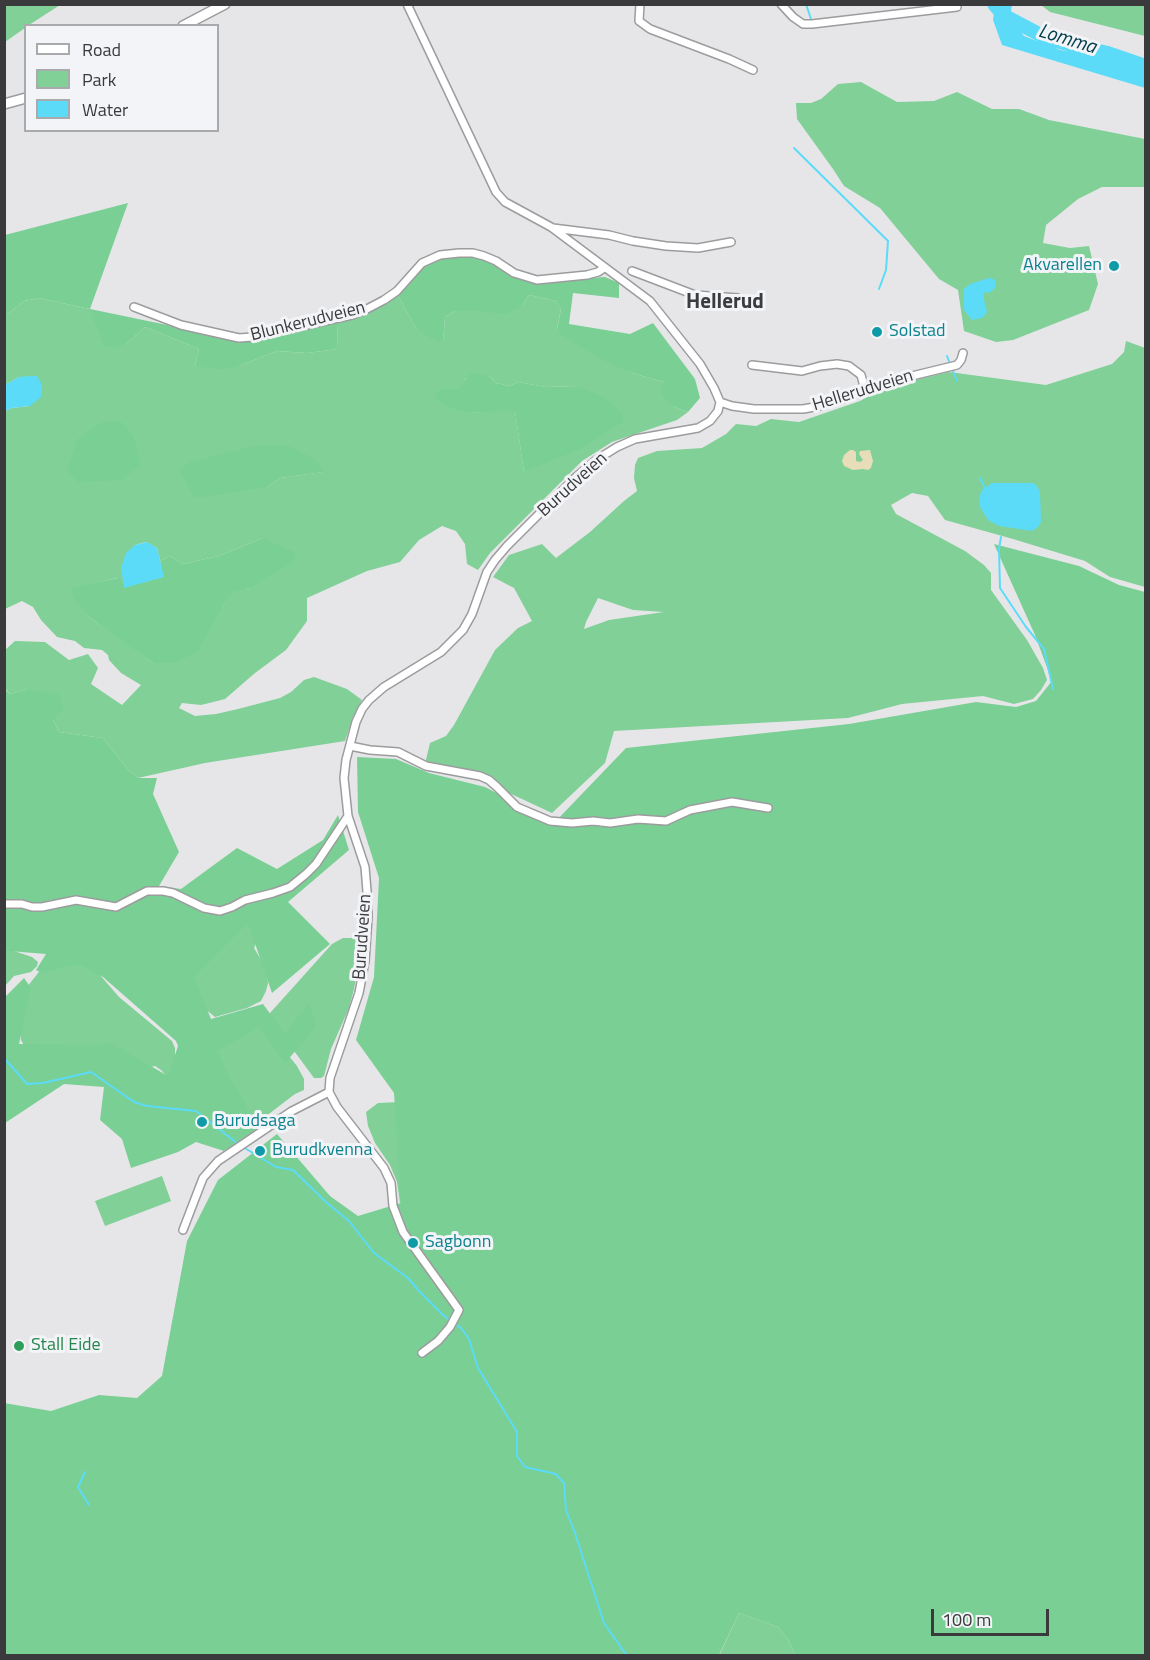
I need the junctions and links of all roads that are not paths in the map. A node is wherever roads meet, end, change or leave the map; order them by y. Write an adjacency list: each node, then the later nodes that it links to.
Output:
1 (225, 4): 6 (street)
2 (407, 4): 10 (street)
3 (640, 4): 7 (street)
4 (781, 4): 5 (street)
5 (957, 7)
6 (187, 24)
7 (753, 70)
8 (24, 99): 9 (street)
9 (4, 104)
10 (551, 227): 11 (street); 12 (street)
11 (731, 242)
12 (604, 268): 15 (street, Blunkerudveien); 19 (street)
13 (632, 271): 14 (street)
14 (738, 298)
15 (134, 307)
16 (963, 353): 18 (street, Hellerudveien)
17 (752, 365): 18 (street)
18 (865, 390): 19 (street, Hellerudveien)
19 (720, 402): 20 (street, Burudveien)
20 (350, 746): 21 (street); 22 (street, Burudveien)
21 (768, 808)
22 (348, 816): 23 (street); 24 (street, Burudveien)
23 (4, 904)
24 (329, 1092): 25 (street); 26 (street)
25 (183, 1230)
26 (422, 1353)

